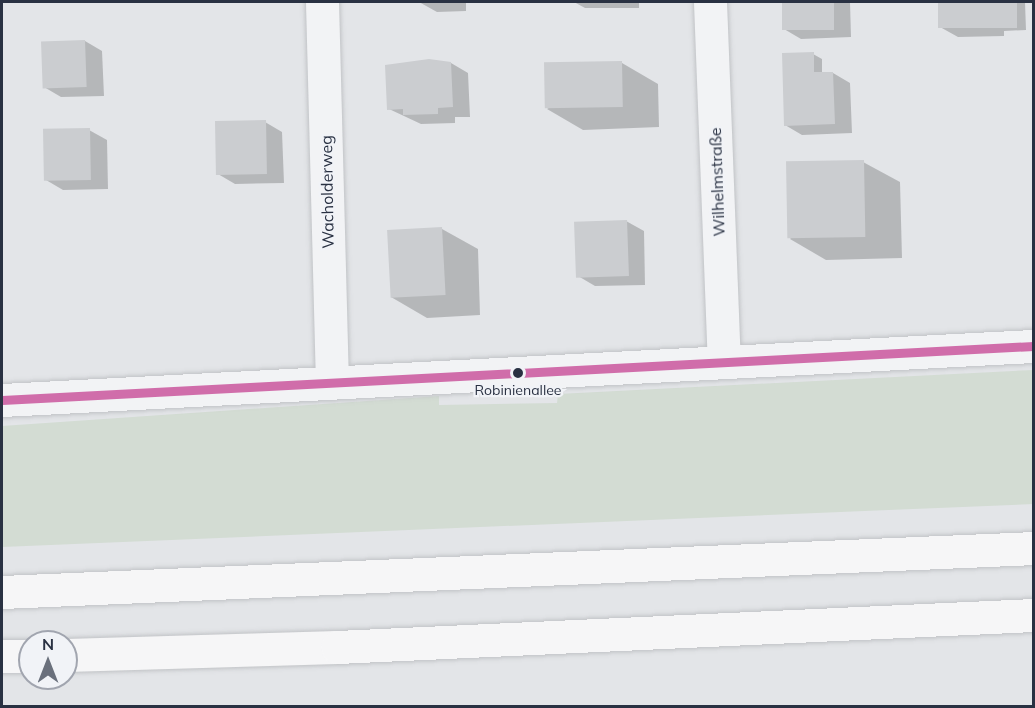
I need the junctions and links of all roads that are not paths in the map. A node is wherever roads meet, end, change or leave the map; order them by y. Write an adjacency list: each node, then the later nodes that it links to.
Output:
1 (322, 2): 5 (street, Wacholderweg)
2 (710, 2): 4 (street, Wilhelmstraße)
3 (1034, 346): 4 (street)
4 (724, 362): 5 (street)
5 (332, 382): 6 (street)
6 (2, 400)
7 (1034, 548): 8 (highway)
8 (2, 592)
9 (1034, 615): 10 (highway)
10 (78, 655)
11 (18, 656): 12 (highway)
12 (2, 657)

